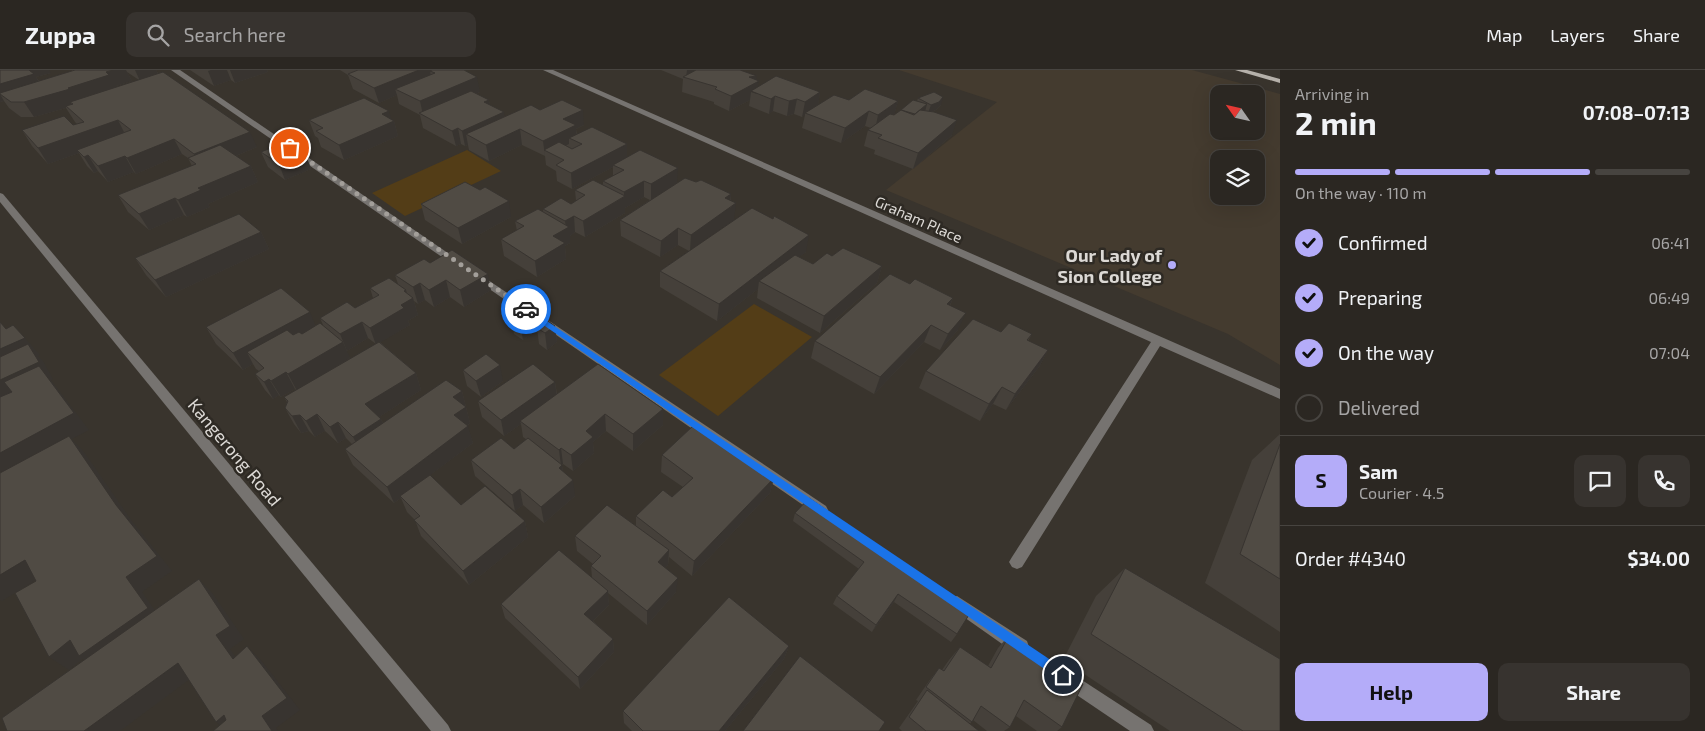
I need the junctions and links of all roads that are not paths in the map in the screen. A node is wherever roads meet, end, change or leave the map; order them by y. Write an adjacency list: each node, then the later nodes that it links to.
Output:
1 (175, 70): 8 (street)
2 (547, 70): 6 (street, Graham Place)
3 (1239, 70): 4 (main road)
4 (1280, 81)
5 (0, 196): 13 (street, Kangerong Road)
6 (1158, 340): 7 (street, Graham Place); 9 (street)
7 (1280, 394)
8 (832, 518)
9 (1018, 562)
10 (948, 596): 11 (street)
11 (1030, 653)
12 (1054, 669): 14 (street)
13 (442, 731)
14 (1145, 731)

